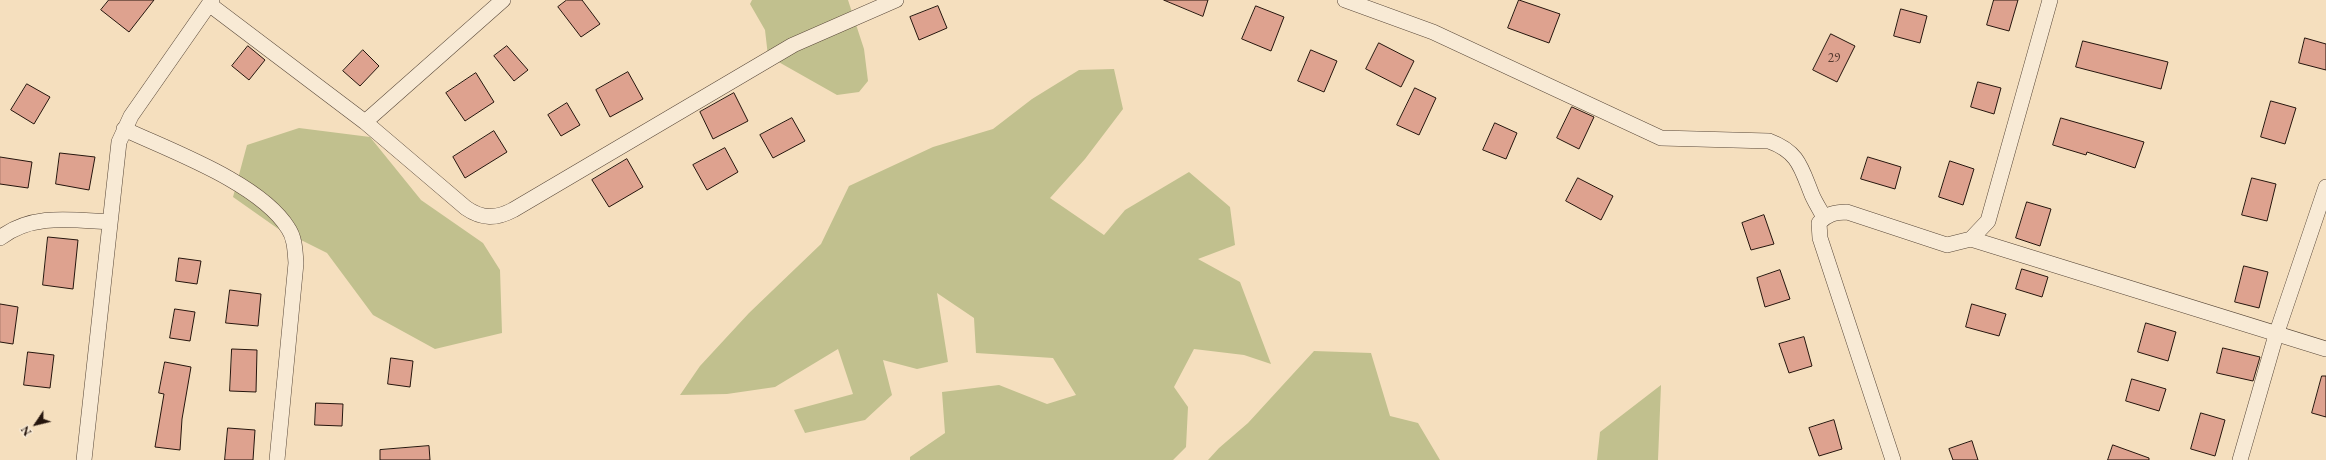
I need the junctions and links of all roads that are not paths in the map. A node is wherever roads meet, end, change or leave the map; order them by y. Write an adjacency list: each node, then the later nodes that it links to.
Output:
1 (503, 0): 6 (street)
2 (896, 0): 6 (street)
3 (1345, 0): 9 (street)
4 (2050, 0): 12 (street)
5 (210, 2): 6 (street); 7 (street)
6 (365, 122)
7 (124, 129): 10 (street); 16 (street)
8 (2326, 187): 13 (street)
9 (1824, 217): 12 (street); 17 (street)
10 (110, 222): 11 (street); 15 (street)
11 (0, 238)
12 (1971, 239): 13 (street)
13 (2276, 335): 14 (street); 18 (street)
14 (2326, 349)
15 (84, 460)
16 (277, 460)
17 (1893, 460)
18 (2240, 460)

